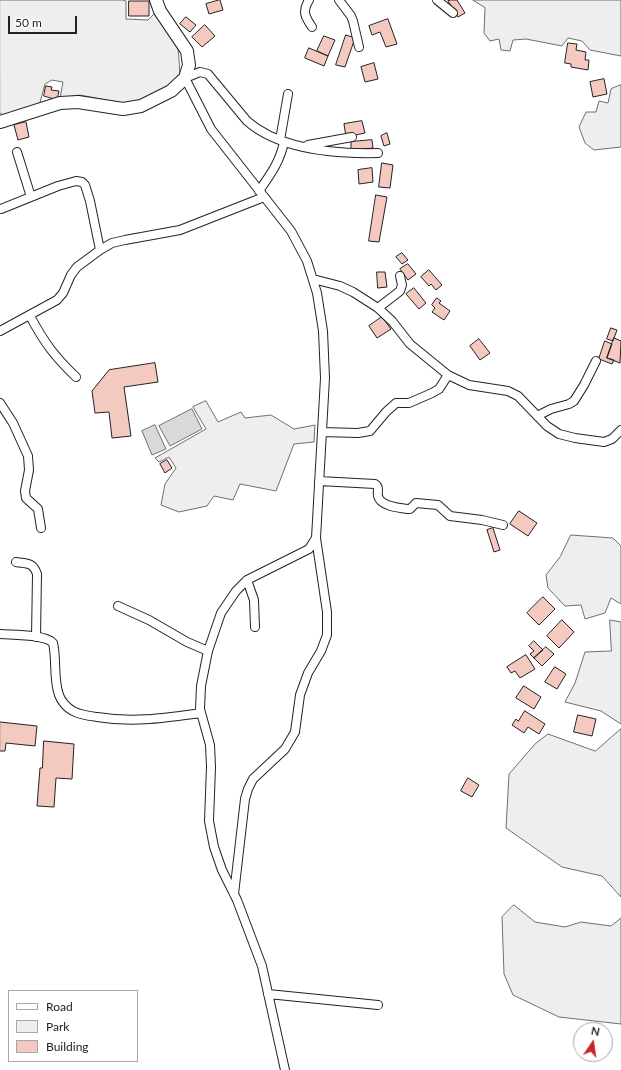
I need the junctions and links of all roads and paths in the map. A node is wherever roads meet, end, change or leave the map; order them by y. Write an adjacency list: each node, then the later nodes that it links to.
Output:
1 (156, 0): 8 (street)
2 (309, 0): 6 (street)
3 (339, 0): 7 (street)
4 (437, 0): 5 (street)
5 (453, 13)
6 (312, 27)
7 (359, 46)
8 (185, 78): 10 (street); 12 (street); 16 (street)
9 (288, 94): 12 (street)
10 (0, 122)
11 (352, 137): 13 (street)
12 (282, 141): 13 (street); 16 (street)
13 (304, 146): 15 (street)
14 (16, 152): 17 (street)
15 (378, 153)
16 (262, 194): 19 (street); 21 (street)
17 (31, 197): 18 (street); 19 (street)
18 (1, 209)
19 (100, 250): 23 (street)
20 (400, 276): 22 (street)
21 (313, 279): 22 (street); 31 (street)
22 (378, 308): 26 (street)
23 (30, 316): 24 (street); 27 (street)
24 (0, 331)
25 (596, 361): 29 (street)
26 (448, 375): 29 (street); 31 (street)
27 (76, 377)
28 (0, 403): 34 (street)
29 (537, 416): 30 (street)
30 (621, 430)
31 (322, 432): 32 (street)
32 (319, 481): 33 (street); 35 (street)
33 (503, 525)
34 (41, 528)
35 (316, 538): 37 (street); 44 (street)
36 (16, 562): 41 (street)
37 (247, 580): 39 (street); 42 (street)
38 (118, 606): 42 (street)
39 (254, 627)
40 (0, 634): 41 (street)
41 (36, 637): 43 (street)
42 (208, 651): 43 (street)
43 (201, 713): 44 (street)
44 (234, 894): 45 (street)
45 (268, 994): 46 (street); 47 (street)
46 (378, 1005)
47 (285, 1070)

